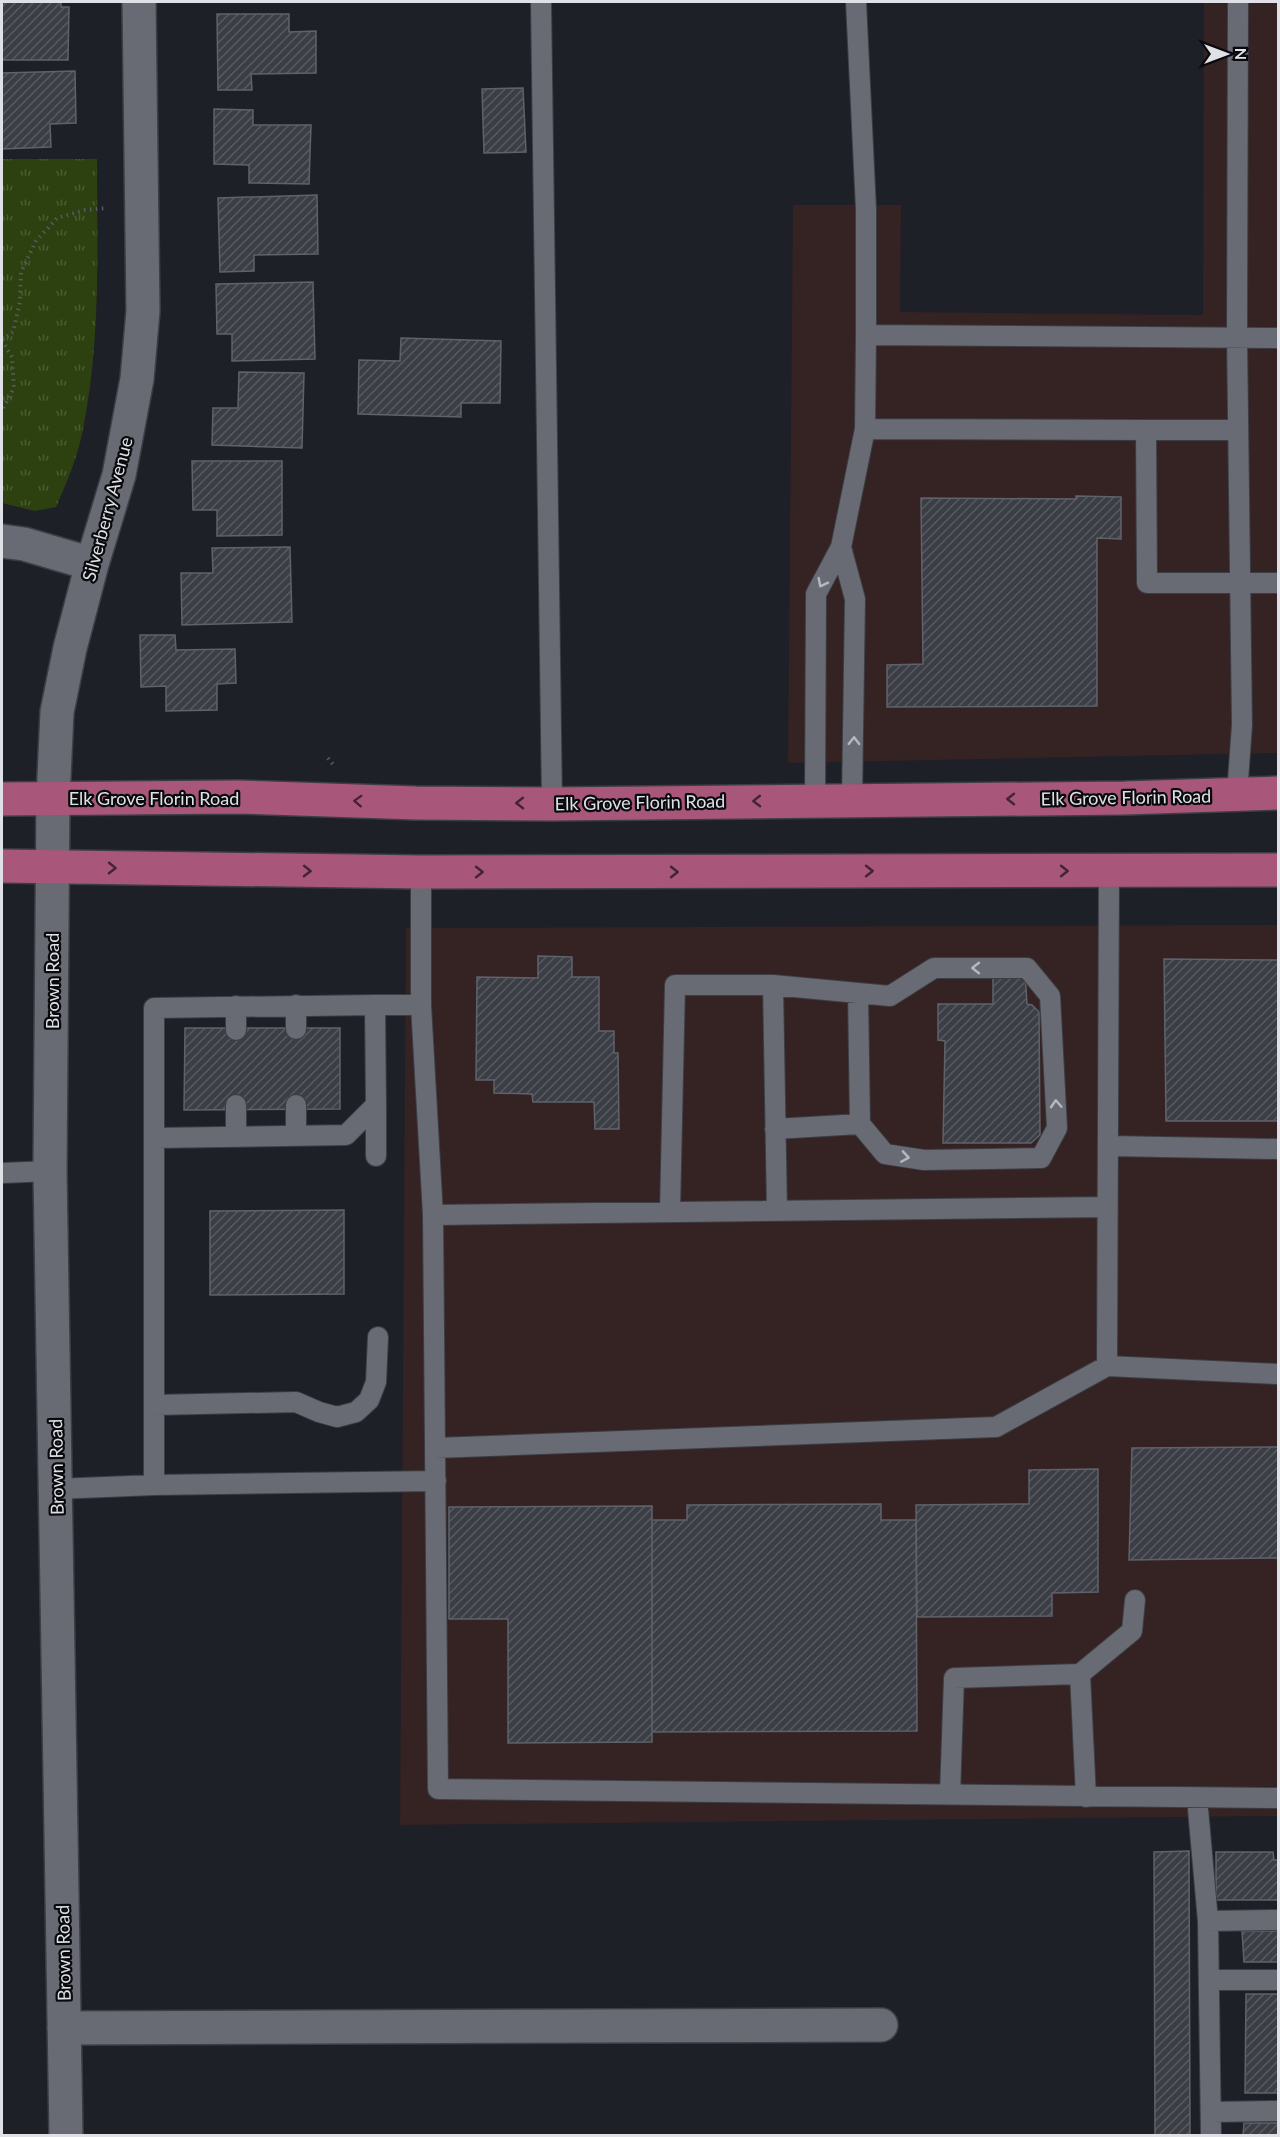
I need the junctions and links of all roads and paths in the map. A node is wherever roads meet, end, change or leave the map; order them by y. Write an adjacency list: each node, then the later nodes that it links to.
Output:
1 (139, 2): 5 (street, Silverberry Avenue)
2 (541, 2): 25 (lane)
3 (856, 2): 6 (lane)
4 (1238, 2): 7 (lane)
5 (141, 205): 9 (path); 16 (street, Silverberry Avenue)
6 (866, 335): 7 (lane); 11 (lane)
7 (1237, 337): 8 (lane); 13 (lane)
8 (1278, 338)
9 (2, 340): 10 (path)
10 (2, 410)
11 (865, 429): 12 (lane); 15 (lane)
12 (1146, 430): 13 (lane); 17 (lane)
13 (1238, 430): 17 (lane)
14 (2, 541): 16 (street)
15 (841, 547): 23 (lane, one-way to 23); 24 (lane, one-way to 15)
16 (92, 564): 22 (street, Silverberry Avenue)
17 (1242, 583): 18 (lane); 20 (lane)
18 (1278, 583)
19 (1278, 793): 20 (main road, Elk Grove Florin Road)
20 (1237, 794): 24 (main road, Elk Grove Florin Road, one-way to 24)
21 (2, 799): 22 (main road, Elk Grove Florin Road)
22 (53, 799): 25 (main road, Elk Grove Florin Road, one-way to 22); 27 (street, Brown Road)
23 (815, 800): 24 (main road, Elk Grove Florin Road); 25 (main road, Elk Grove Florin Road, one-way to 25)
24 (852, 800)
25 (552, 804)
26 (2, 866): 27 (main road)
27 (53, 867): 30 (main road, one-way to 30); 50 (street, Brown Road)
28 (1278, 870): 29 (main road)
29 (1109, 871): 30 (main road, one-way to 29); 47 (lane)
30 (421, 872): 35 (lane)
31 (773, 986): 32 (lane); 43 (lane); 54 (lane)
32 (858, 993): 42 (lane); 42 (lane, one-way to 32)
33 (296, 1005): 34 (lane); 36 (lane); 37 (lane)
34 (375, 1005): 35 (lane); 41 (lane)
35 (421, 1005): 55 (lane)
36 (236, 1006): 38 (lane); 46 (lane)
37 (296, 1029)
38 (236, 1030)
39 (236, 1105): 45 (lane)
40 (296, 1105): 44 (lane)
41 (376, 1105): 44 (lane); 49 (lane)
42 (860, 1124): 43 (lane)
43 (775, 1129): 53 (lane)
44 (296, 1136): 45 (lane)
45 (236, 1137): 46 (lane)
46 (154, 1138): 59 (lane)
47 (1108, 1146): 48 (lane); 52 (lane)
48 (1278, 1149)
49 (376, 1156)
50 (50, 1171): 51 (lane); 63 (street, Brown Road)
51 (2, 1173)
52 (1107, 1207): 53 (lane); 57 (lane)
53 (777, 1210): 54 (lane)
54 (670, 1212): 55 (lane)
55 (434, 1215): 60 (lane)
56 (378, 1337): 59 (lane)
57 (1107, 1366): 58 (lane); 60 (lane)
58 (1278, 1374)
59 (154, 1405): 62 (lane)
60 (435, 1448): 61 (lane)
61 (436, 1481): 62 (lane); 66 (lane)
62 (154, 1485): 63 (lane)
63 (56, 1489): 75 (street, Brown Road)
64 (1135, 1600): 65 (lane)
65 (1080, 1674): 66 (lane); 67 (lane)
66 (950, 1795): 67 (lane)
67 (1086, 1797): 68 (lane)
68 (1197, 1798): 69 (lane); 71 (lane)
69 (1278, 1798)
70 (1278, 1920): 71 (lane)
71 (1208, 1921): 72 (lane)
72 (1209, 1980): 73 (lane); 77 (lane)
73 (1278, 1980)
74 (881, 2025): 75 (street)
75 (64, 2028): 78 (street, Brown Road)
76 (1278, 2111): 77 (lane)
77 (1211, 2112): 79 (lane)
78 (66, 2136)
79 (1211, 2136)

